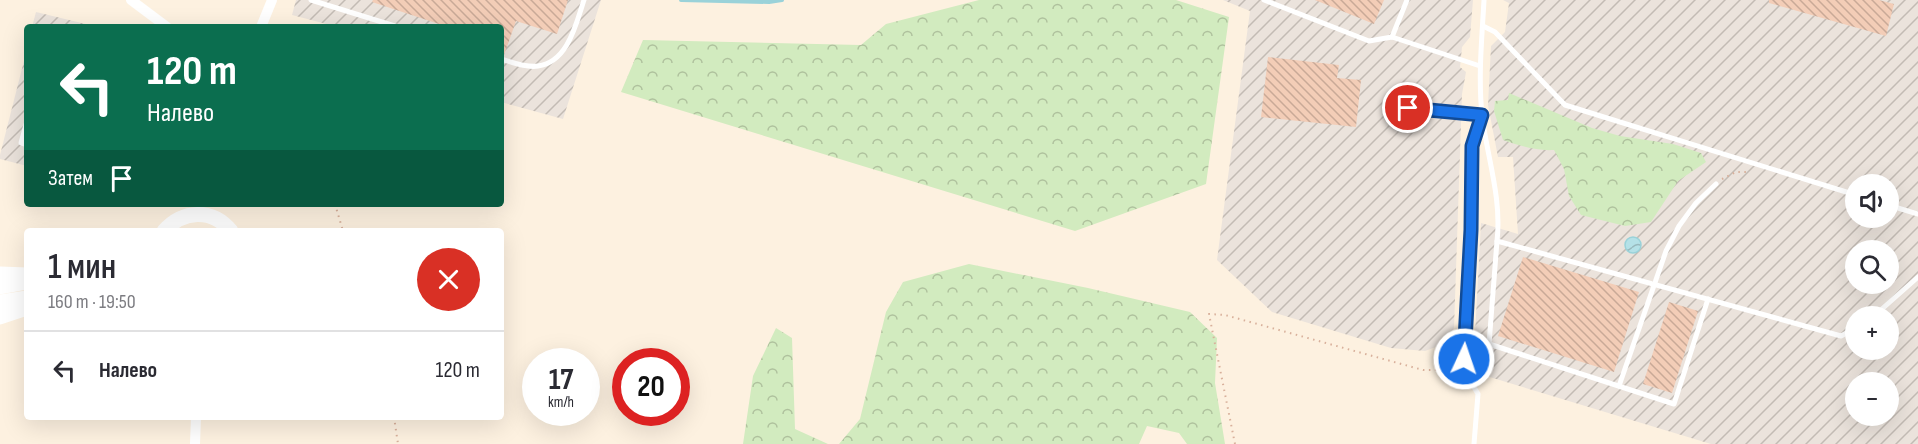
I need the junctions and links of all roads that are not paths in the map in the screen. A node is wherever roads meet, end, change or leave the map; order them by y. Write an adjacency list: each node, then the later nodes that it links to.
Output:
1 (131, 0): 9 (street)
2 (272, 0): 10 (street)
3 (311, 0): 8 (lane)
4 (584, 0): 14 (lane)
5 (1264, 0): 13 (lane)
6 (1407, 0): 13 (lane)
7 (1484, 0): 12 (lane)
8 (323, 2): 11 (lane)
9 (163, 24)
10 (262, 24)
11 (389, 24)
12 (1483, 26): 15 (lane); 19 (lane)
13 (1392, 37): 15 (lane)
14 (504, 60)
15 (1480, 66): 17 (lane)
16 (1408, 108): 17 (lane)
17 (1482, 115): 25 (lane); 42 (lane)
18 (1716, 184): 30 (lane)
19 (1845, 192)
20 (1899, 208): 22 (lane)
21 (206, 209): 23 (main road); 24 (main road)
22 (1918, 214)
23 (167, 228)
24 (228, 228)
25 (1497, 241): 30 (lane); 39 (lane)
26 (0, 274): 27 (main road)
27 (24, 275)
28 (1918, 277): 35 (lane)
29 (24, 283): 31 (main road)
30 (1653, 284): 33 (lane); 39 (lane)
31 (0, 287)
32 (24, 298): 34 (main road)
33 (1708, 299): 38 (lane); 39 (lane)
34 (0, 302)
35 (1885, 306)
36 (24, 309): 37 (main road)
37 (0, 317)
38 (1845, 334)
39 (1619, 386)
40 (196, 420): 41 (street)
41 (195, 444)
42 (1474, 444)

